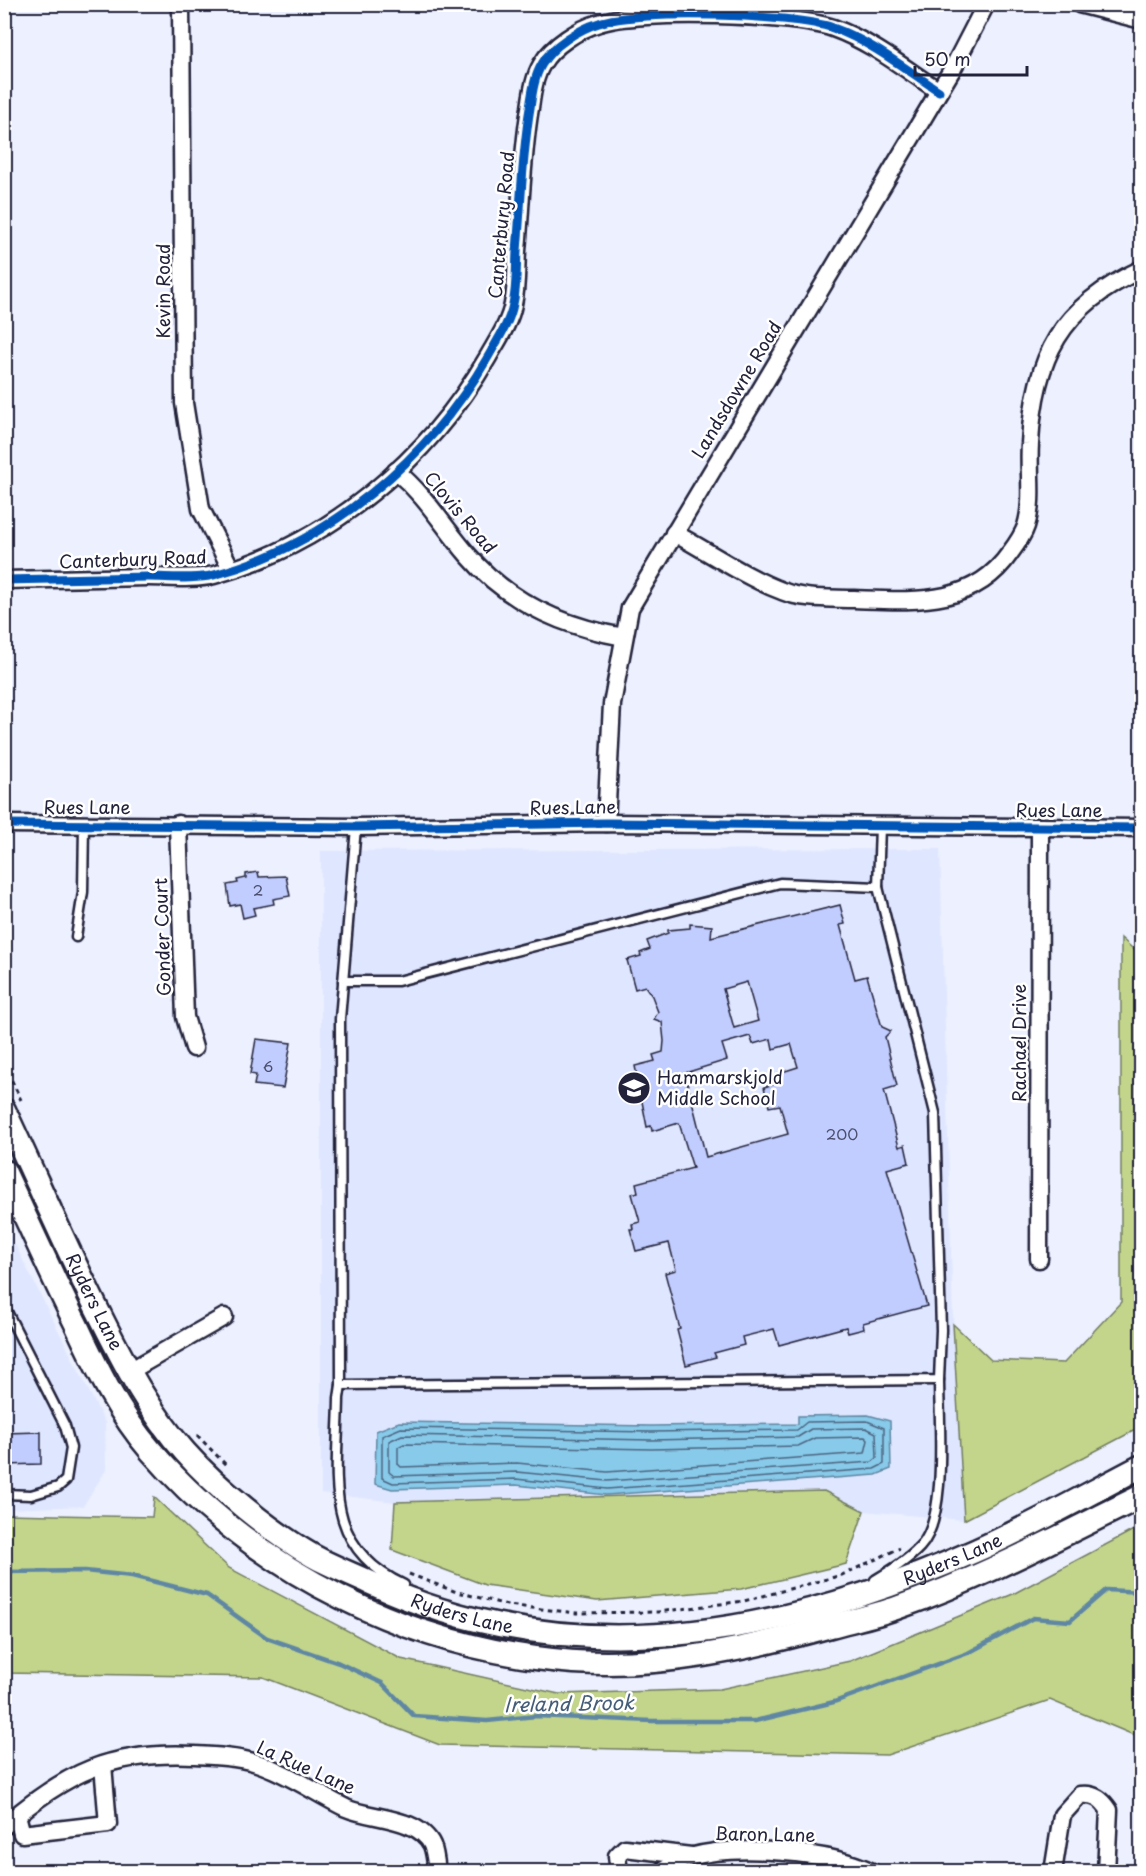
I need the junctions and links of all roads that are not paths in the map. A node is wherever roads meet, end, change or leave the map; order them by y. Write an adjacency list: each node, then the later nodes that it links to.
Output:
1 (181, 4): 9 (street, Kevin Road)
2 (986, 4): 5 (street, Landsdowne Road)
3 (1079, 4): 4 (street)
4 (1142, 20)
5 (939, 91): 7 (street, Canterbury Road); 8 (street, Landsdowne Road)
6 (1142, 269): 8 (street)
7 (396, 471): 9 (street, Canterbury Road); 11 (street, Clovis Road)
8 (674, 534): 11 (street, Landsdowne Road)
9 (231, 569): 10 (street, Canterbury Road)
10 (4, 580)
11 (624, 637): 14 (street, Landsdowne Road)
12 (4, 824): 13 (street, Rues Lane)
13 (84, 824): 15 (street, Rues Lane); 21 (lane)
14 (606, 824): 16 (street, Rues Lane); 17 (street, Rues Lane)
15 (178, 825): 17 (street, Rues Lane); 23 (street, Gonder Court)
16 (880, 826): 18 (street, Rues Lane); 20 (lane)
17 (356, 827): 22 (lane)
18 (1040, 827): 19 (street, Rues Lane); 26 (street, Rachael Drive)
19 (1142, 828)
20 (878, 887): 22 (lane); 30 (lane)
21 (76, 937)
22 (343, 981): 31 (lane)
23 (194, 1048)
24 (4, 1110): 29 (main road, Ryders Lane)
25 (4, 1171): 34 (main road, Ryders Lane)
26 (1040, 1259)
27 (4, 1306): 33 (lane)
28 (224, 1317): 29 (street)
29 (128, 1372): 38 (main road, Ryders Lane)
30 (939, 1380): 31 (lane); 36 (lane)
31 (341, 1385): 35 (lane)
32 (1142, 1467): 36 (main road, Ryders Lane)
33 (4, 1494)
34 (1142, 1496)
35 (421, 1591)
36 (842, 1600): 38 (main road, Ryders Lane)
37 (460, 1605): 38 (lane)
38 (608, 1637)
39 (102, 1765): 40 (street, La Rue Lane); 40 (street); 42 (street, La Rue Lane)
40 (11, 1821)
41 (692, 1856): 43 (street, Baron Lane); 44 (street, Baron Lane); 45 (street, Baron Lane)
42 (437, 1872)
43 (619, 1872)
44 (661, 1872)
45 (872, 1872)
46 (1053, 1872): 47 (street)
47 (1106, 1872)

